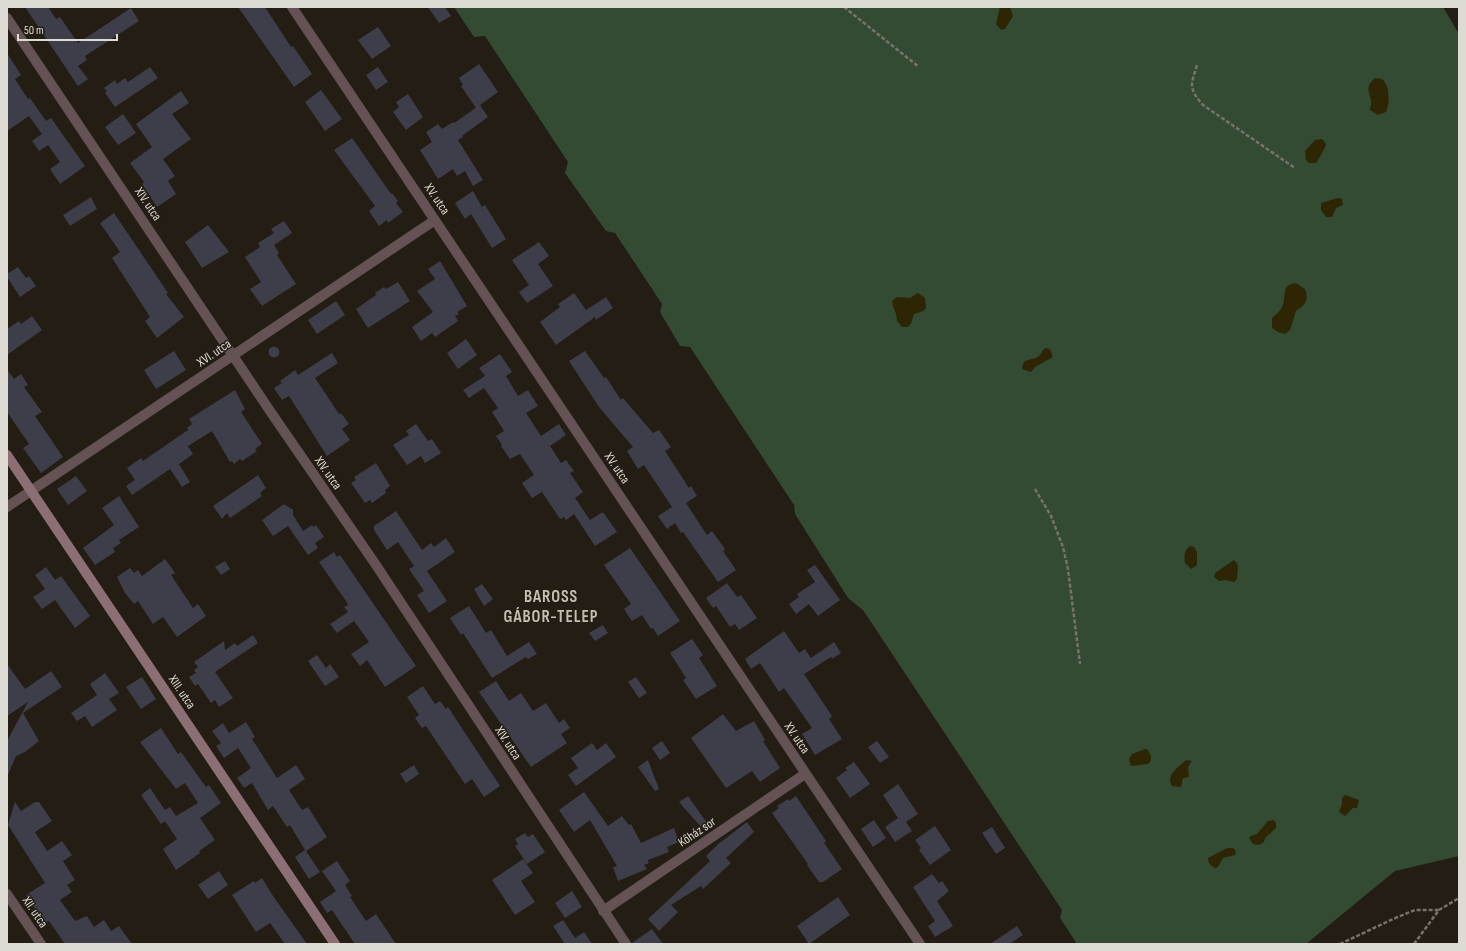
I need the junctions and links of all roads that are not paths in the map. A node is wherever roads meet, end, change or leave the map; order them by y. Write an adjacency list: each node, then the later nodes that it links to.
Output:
1 (292, 7): 3 (street, XV. utca)
2 (7, 18): 4 (street, XIV. utca)
3 (435, 220): 4 (street, XVI. utca); 8 (street, XV. utca)
4 (234, 356): 6 (street, XVI. utca); 10 (street, XIV. utca)
5 (7, 455): 6 (street, XIII. utca)
6 (31, 491): 7 (street, XVI. utca); 13 (street, XIII. utca)
7 (7, 507)
8 (805, 774): 10 (street, Kőház sor); 14 (street, XV. utca)
9 (7, 894): 12 (street, XII. utca)
10 (603, 911): 11 (street, XIV. utca)
11 (624, 943)
12 (41, 944)
13 (335, 944)
14 (920, 944)

